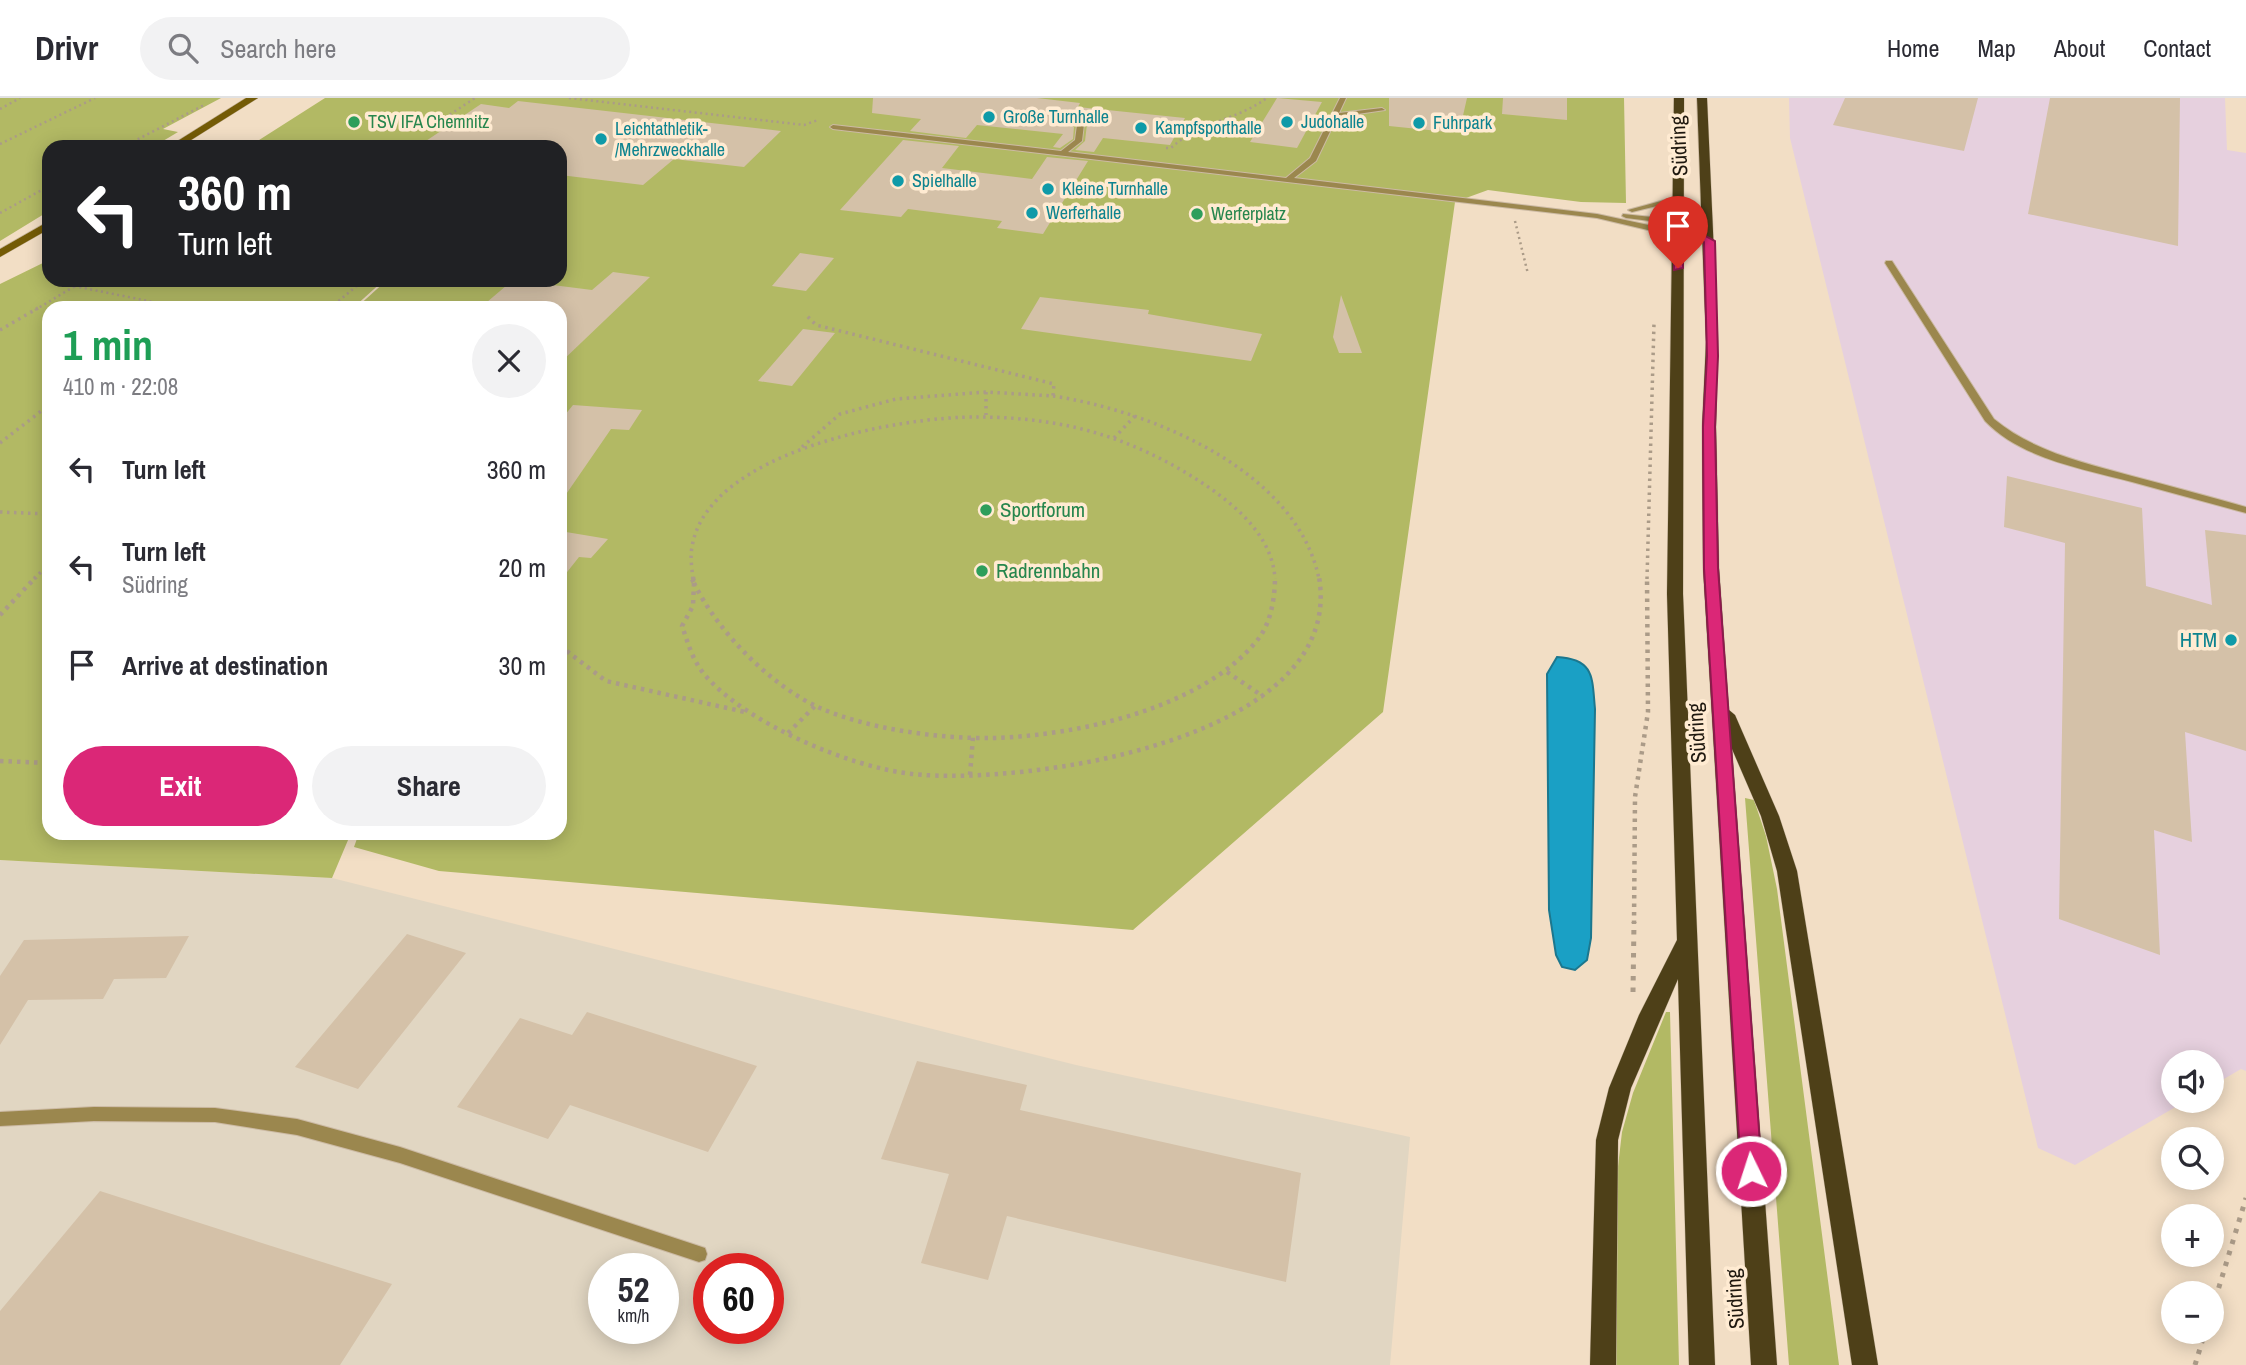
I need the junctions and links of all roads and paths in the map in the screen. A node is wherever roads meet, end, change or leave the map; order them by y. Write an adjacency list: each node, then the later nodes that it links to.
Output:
1 (20, 98): 13 (path)
2 (95, 98): 22 (path)
3 (253, 98): 21 (main road)
4 (475, 98): 18 (path)
5 (569, 98): 16 (path)
6 (1260, 98): 11 (path)
7 (1266, 98): 11 (path)
8 (1343, 98): 15 (lane)
9 (1679, 98): 27 (main road, Südring)
10 (1702, 98): 33 (main road, Südring)
11 (1261, 103): 23 (path)
12 (205, 104): 20 (path)
13 (0, 110)
14 (1382, 110): 15 (lane)
15 (1336, 115): 25 (lane)
16 (822, 119)
17 (1069, 121): 24 (lane)
18 (448, 126)
19 (833, 127): 24 (lane)
20 (136, 140)
21 (184, 140)
22 (0, 144)
23 (1159, 148)
24 (1063, 153): 25 (lane)
25 (1289, 179): 28 (lane)
26 (42, 190): 29 (path)
27 (1679, 198): 30 (lane); 32 (main road, Südring)
28 (1512, 208): 30 (lane); 36 (path)
29 (0, 213)
30 (1597, 216): 32 (lane); 32 (lane)
31 (42, 227): 34 (main road)
32 (1678, 233): 33 (lane); 72 (main road, Südring)
33 (1710, 241): 64 (main road, Südring)
34 (0, 254)
35 (1889, 263): 55 (lane)
36 (1528, 274)
37 (72, 287): 40 (path)
38 (79, 287): 41 (path)
39 (356, 287): 42 (path)
40 (49, 301)
41 (148, 301)
42 (339, 301)
43 (42, 305): 46 (path)
44 (1654, 312): 73 (path)
45 (804, 314): 48 (path)
46 (0, 330)
47 (986, 392): 48 (path); 50 (path); 54 (path)
48 (1053, 396): 51 (path)
49 (42, 410): 53 (path)
50 (986, 415): 52 (path); 54 (path)
51 (1135, 416): 52 (path); 63 (path)
52 (1114, 438): 62 (path)
53 (0, 443)
54 (802, 448): 59 (path)
55 (2246, 510)
56 (0, 512): 57 (path)
57 (42, 514)
58 (42, 571): 60 (path)
59 (692, 579): 65 (path); 66 (path)
60 (0, 615)
61 (567, 651): 66 (path)
62 (1227, 671): 63 (path); 68 (path)
63 (1264, 696): 71 (path)
64 (1720, 701): 81 (main road, Südring); 82 (main road)
65 (816, 705): 67 (path); 68 (path)
66 (750, 712): 67 (path)
67 (788, 733): 71 (path)
68 (973, 737): 71 (path)
69 (0, 761): 70 (path)
70 (42, 763)
71 (970, 775)
72 (1687, 941): 79 (main road); 80 (main road, Südring)
73 (1633, 999)
74 (0, 1119): 76 (lane)
75 (2246, 1198): 77 (path)
76 (696, 1253)
77 (2221, 1281)
78 (2201, 1344): 83 (path)
79 (1603, 1365)
80 (1702, 1365)
81 (1764, 1365)
82 (1866, 1365)
83 (2195, 1365)

